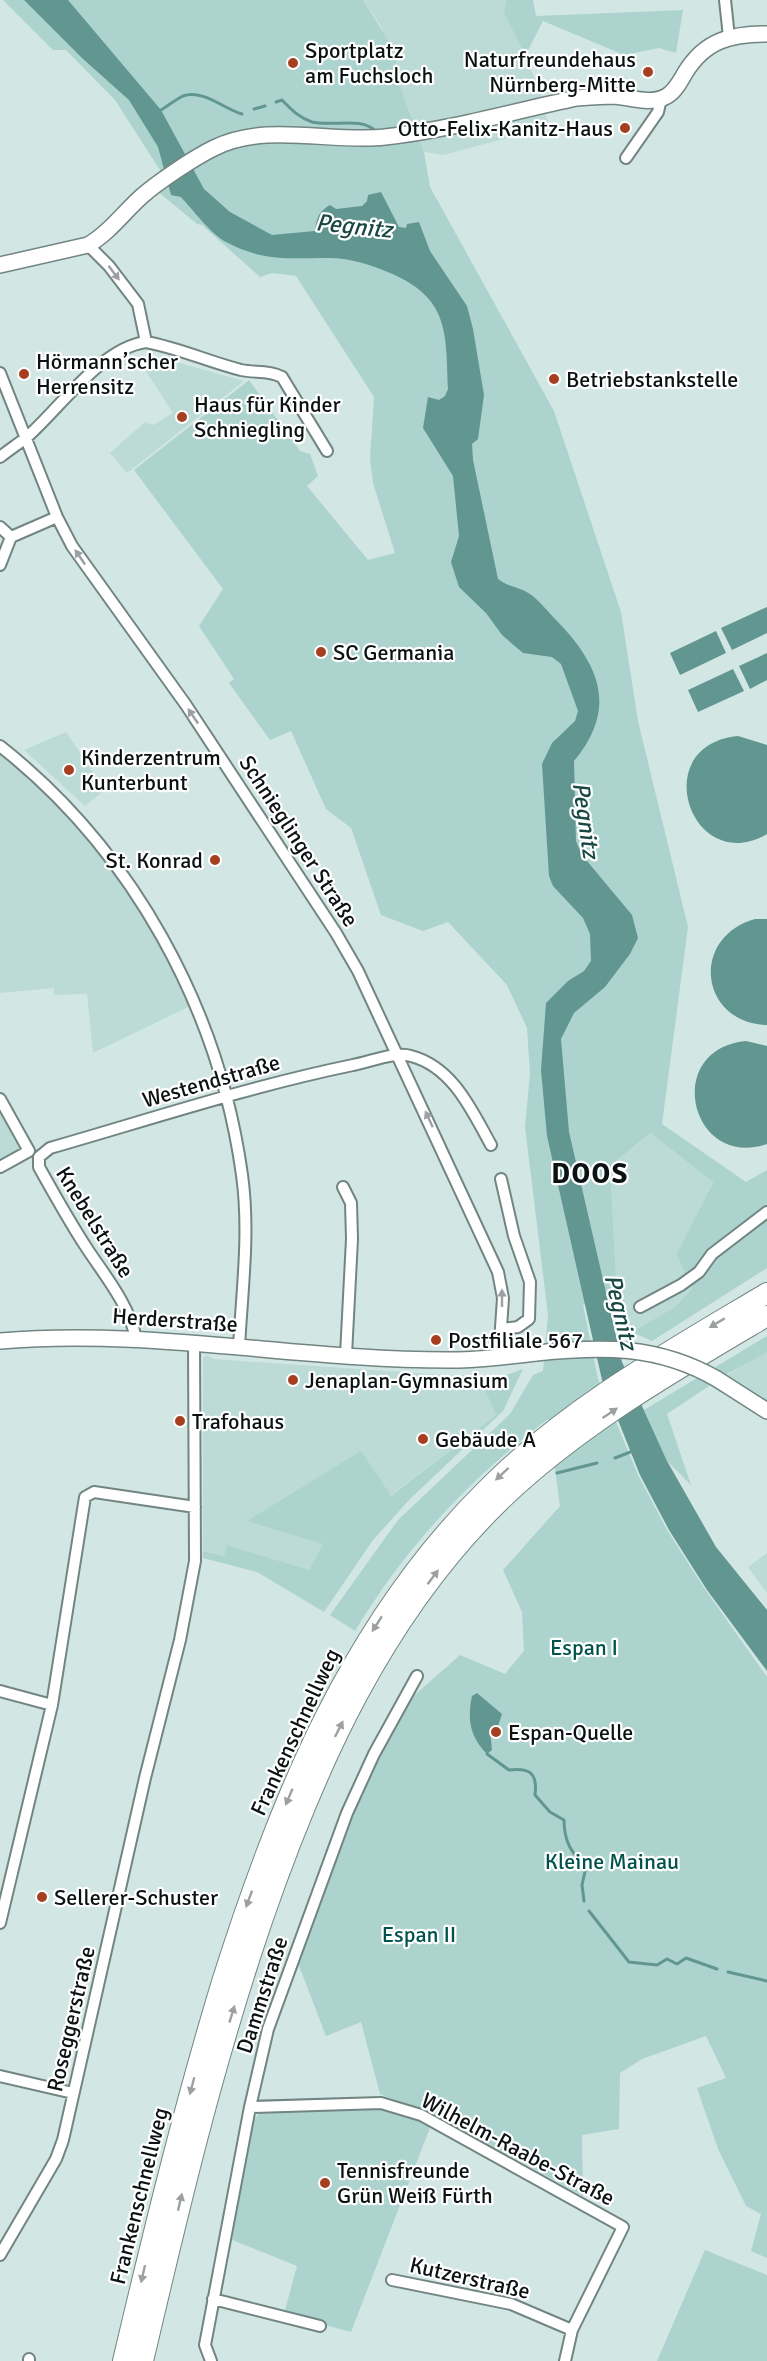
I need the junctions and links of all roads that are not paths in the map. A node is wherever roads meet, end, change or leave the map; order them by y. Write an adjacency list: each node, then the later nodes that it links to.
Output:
1 (725, 0): 3 (street)
2 (767, 34): 3 (main road)
3 (729, 37): 4 (main road)
4 (661, 99): 5 (street); 6 (main road)
5 (626, 158)
6 (88, 244): 7 (main road); 8 (street, one-way to 8)
7 (0, 265)
8 (146, 342): 10 (street); 11 (street)
9 (0, 373): 10 (street, Schnieglinger Straße)
10 (26, 438): 12 (street); 13 (street, Schnieglinger Straße)
11 (327, 451)
12 (0, 457)
13 (57, 517): 15 (street); 18 (street, Schnieglinger Straße, one-way to 13)
14 (0, 527): 15 (street)
15 (11, 537): 16 (street)
16 (0, 565)
17 (0, 746): 19 (street)
18 (399, 1056): 19 (street, Westendstraße); 21 (street); 30 (street, Schnieglinger Straße, one-way to 18)
19 (226, 1096): 22 (street, Westendstraße); 34 (street)
20 (0, 1099): 22 (street, Knebelstraße)
21 (491, 1144)
22 (34, 1154): 23 (street, Westendstraße); 31 (street, Knebelstraße)
23 (0, 1167)
24 (501, 1179): 30 (street)
25 (343, 1187): 35 (street)
26 (767, 1212): 28 (street)
27 (767, 1293): 51 (highway, Frankenschnellweg, one-way to 51)
28 (640, 1307)
29 (767, 1316): 52 (highway, Frankenschnellweg, one-way to 29)
30 (501, 1329): 36 (street, Schnieglinger Straße)
31 (136, 1339): 32 (main road, Herderstraße); 33 (main road, Herderstraße)
32 (0, 1341)
33 (194, 1344): 34 (main road, Herderstraße); 38 (street, Roseggerstraße)
34 (239, 1347): 35 (main road, Herderstraße)
35 (346, 1356): 36 (main road, Herderstraße)
36 (499, 1357): 37 (main road, Herderstraße, bridge)
37 (767, 1411)
38 (195, 1507): 41 (street); 44 (street, Roseggerstraße)
39 (417, 1676): 45 (street, Dammstraße)
40 (0, 1691): 41 (street)
41 (52, 1704): 42 (street)
42 (0, 1923)
43 (0, 2076): 44 (street)
44 (73, 2093): 46 (street, Roseggerstraße)
45 (250, 2107): 48 (street, Dammstraße); 50 (street, Wilhelm-Raabe-Straße)
46 (0, 2255)
47 (393, 2280): 50 (street, Kutzerstraße)
48 (213, 2299): 49 (street); 53 (street, Dammstraße)
49 (320, 2326)
50 (572, 2330): 54 (street)
51 (123, 2361)
52 (143, 2361)
53 (211, 2361)
54 (565, 2361)

